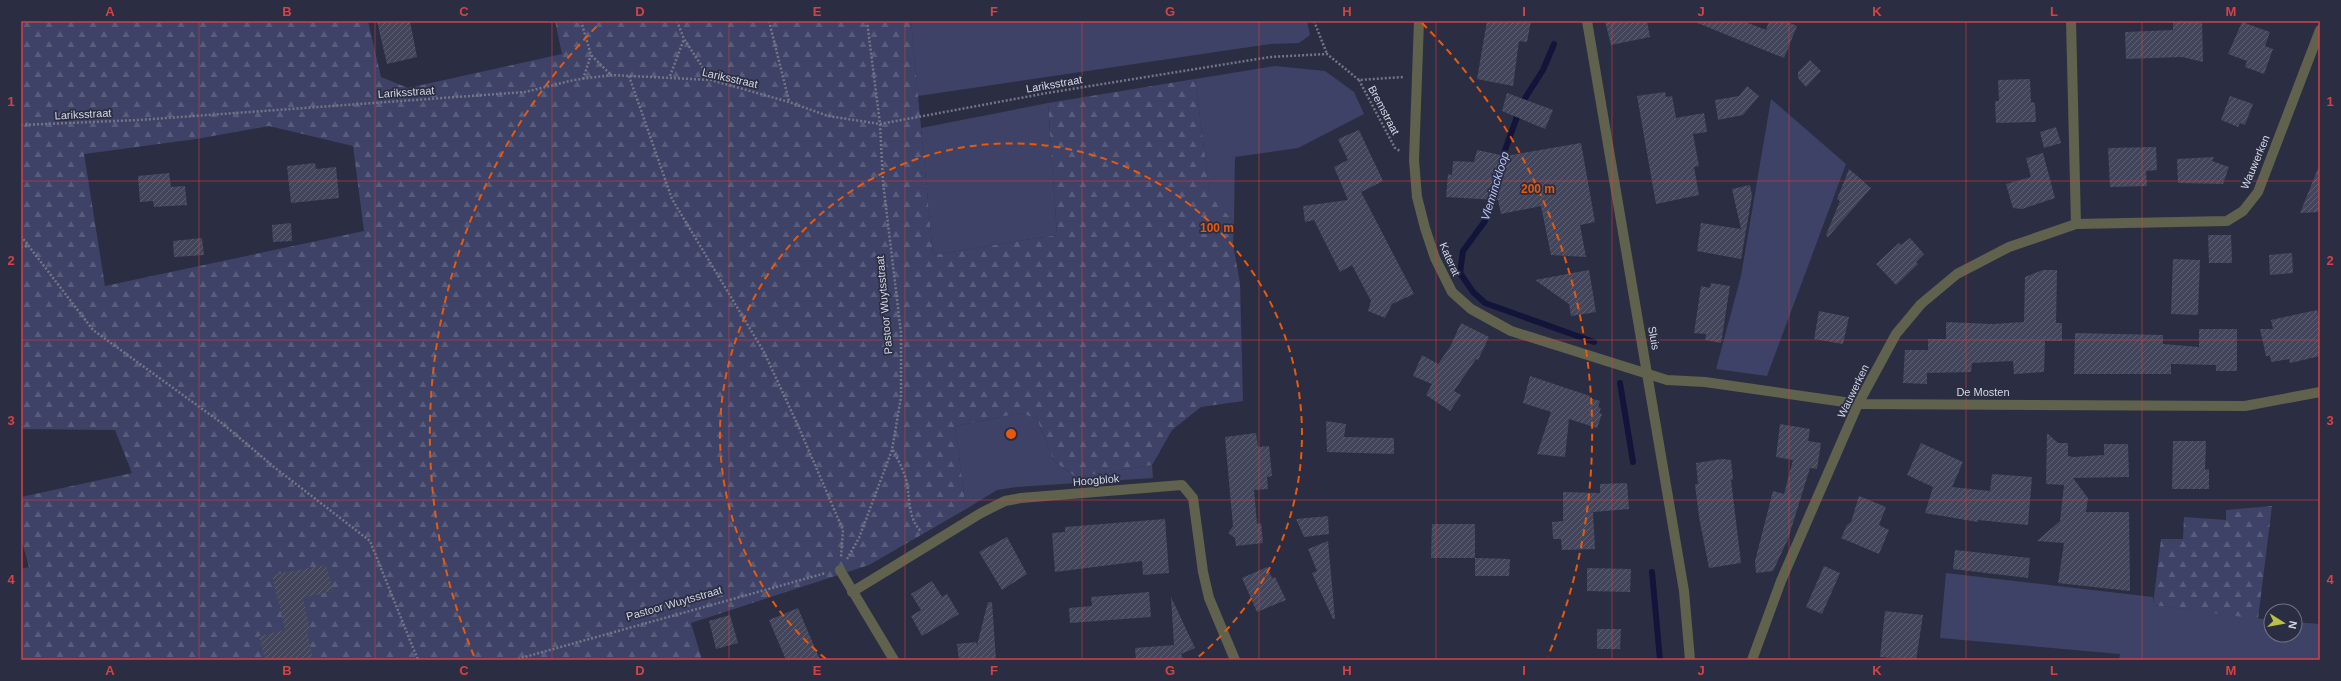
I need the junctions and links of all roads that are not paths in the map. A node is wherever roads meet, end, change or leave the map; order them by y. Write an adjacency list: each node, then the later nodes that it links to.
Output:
1 (1420, 21): 6 (street, Katerat)
2 (1587, 21): 6 (street, Sluis)
3 (2071, 21): 5 (street)
4 (2320, 30): 5 (street, Wauwerken)
5 (2076, 224): 8 (street, Wauwerken)
6 (1648, 374): 8 (street, De Mosten); 13 (street, Sluis)
7 (2320, 392): 8 (street, De Mosten)
8 (1858, 404): 14 (street, Wauwerken)
9 (840, 570): 10 (street)
10 (852, 592): 11 (street); 12 (street, Hoogblok)
11 (894, 660)
12 (1236, 660)
13 (1690, 660)
14 (1752, 660)

